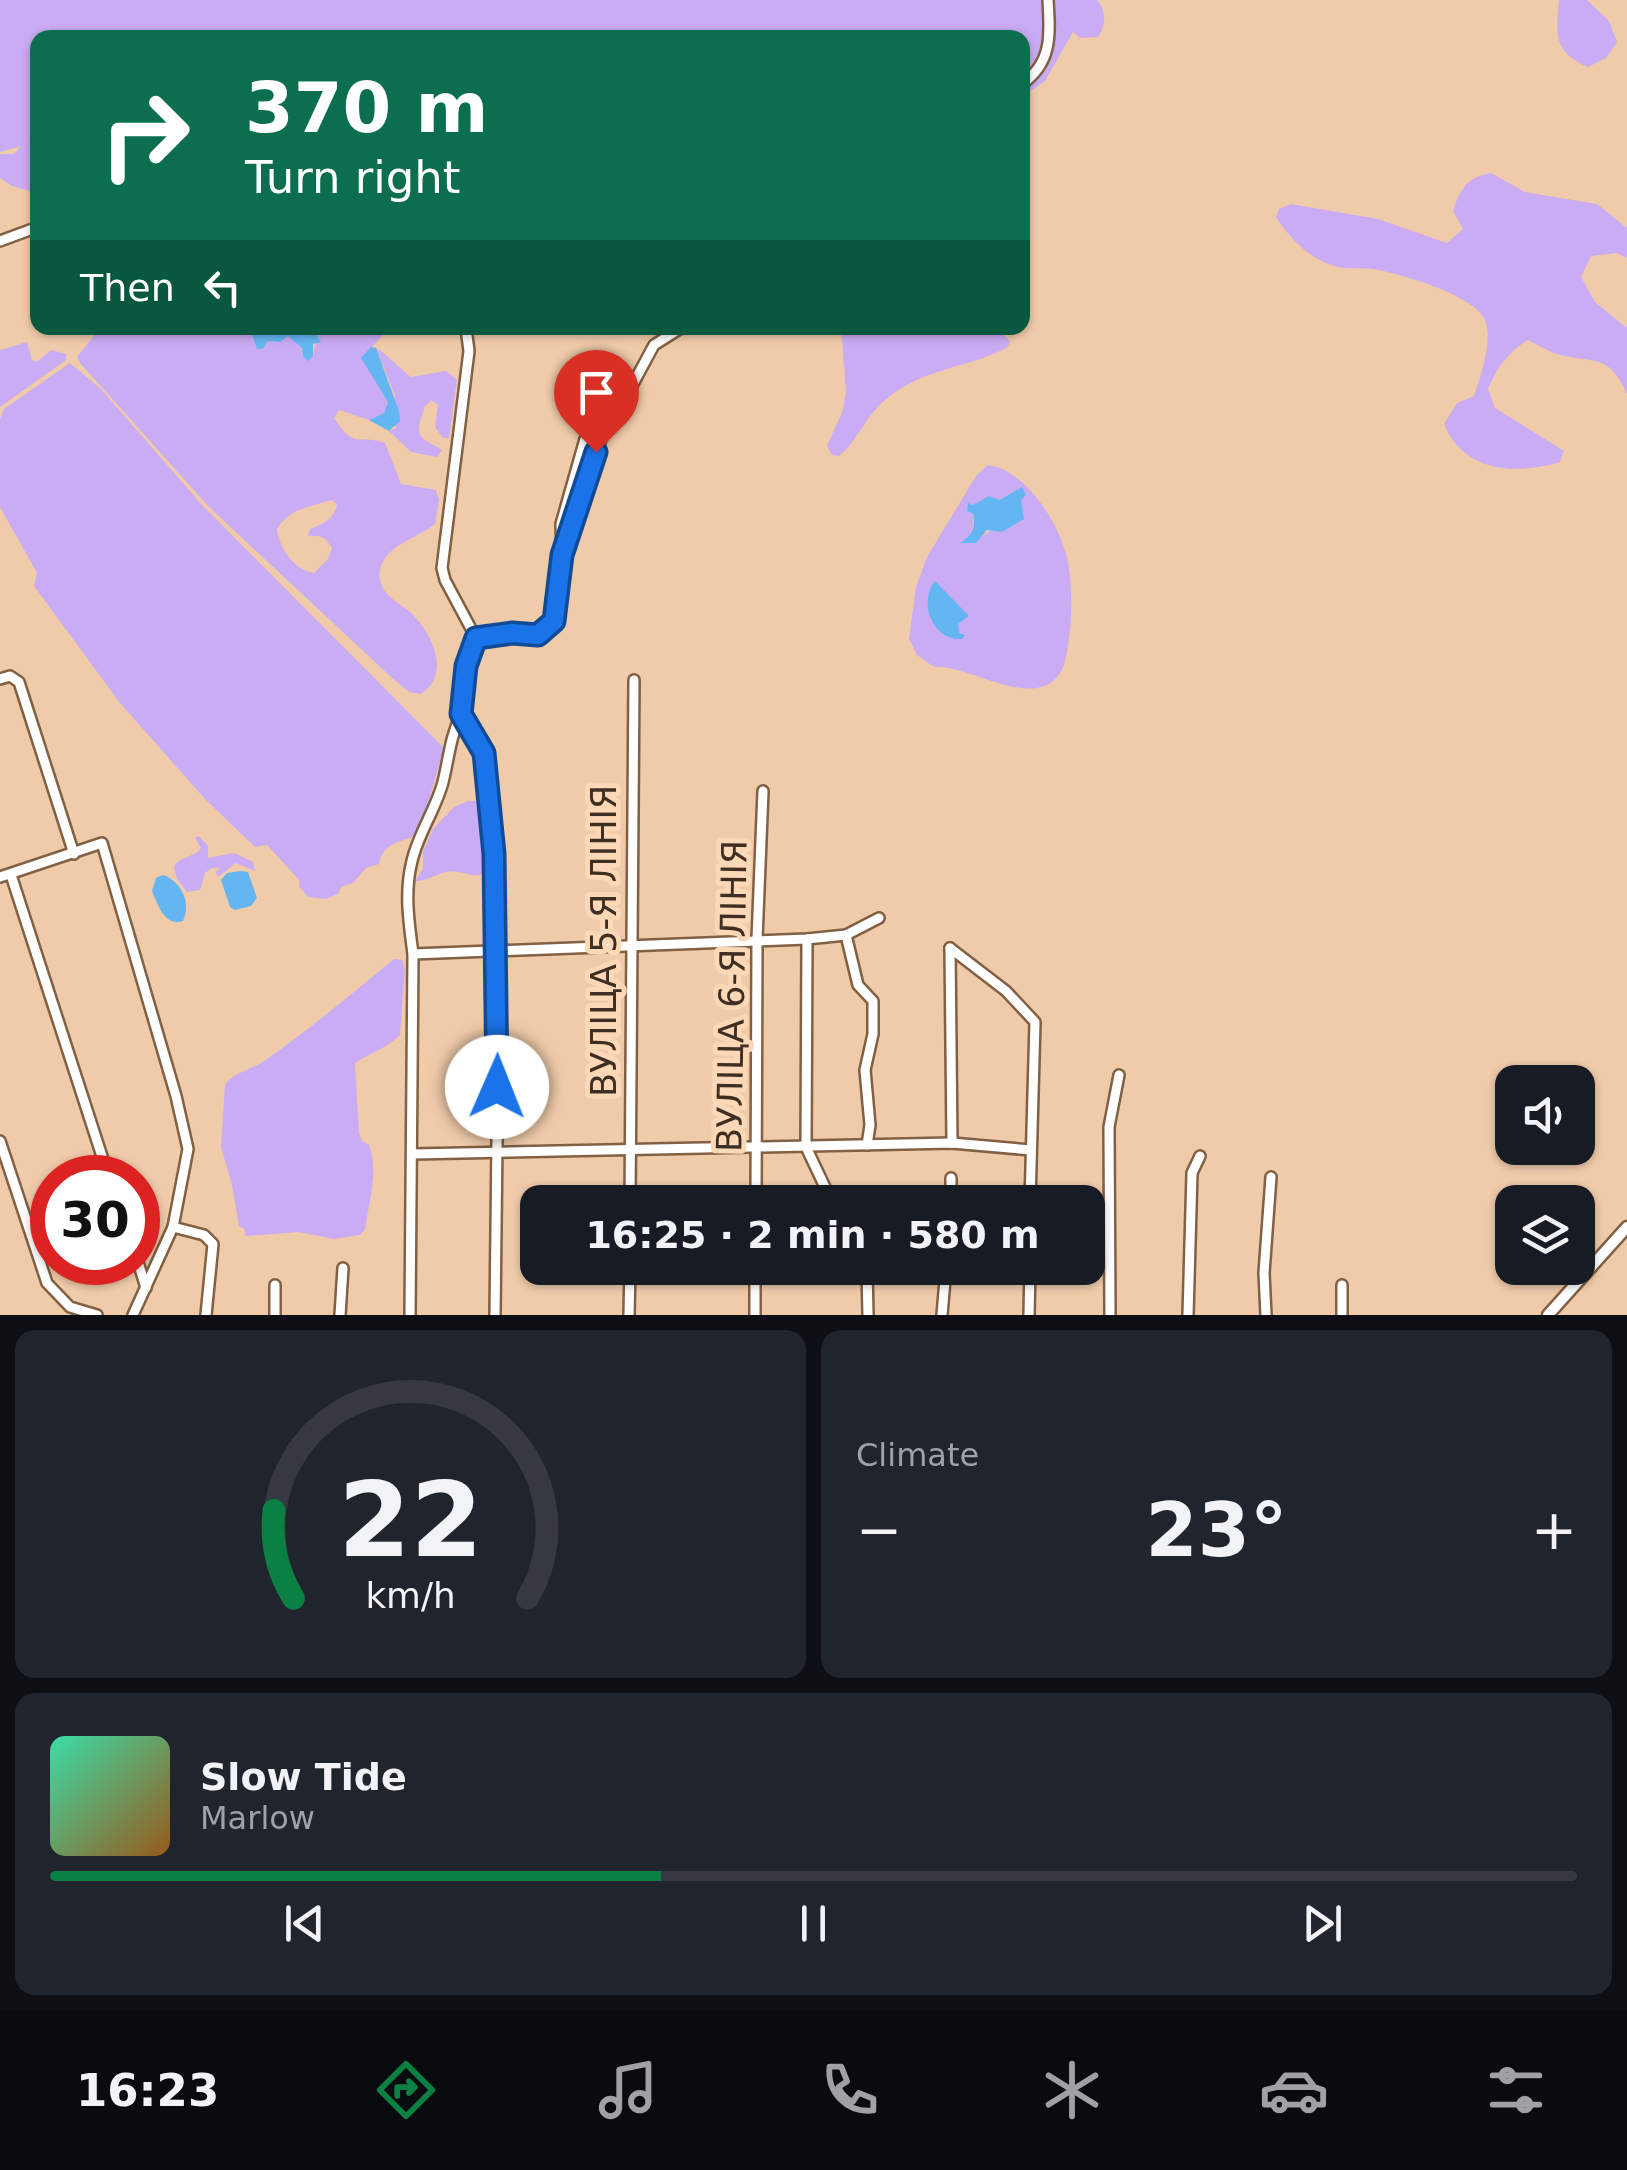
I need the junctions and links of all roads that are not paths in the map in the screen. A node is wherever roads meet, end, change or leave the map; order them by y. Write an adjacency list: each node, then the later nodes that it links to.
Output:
1 (1048, 0): 2 (street)
2 (1030, 78)
3 (30, 230): 4 (street)
4 (0, 240)
5 (466, 335): 7 (street)
6 (670, 335): 7 (street)
7 (476, 638): 10 (street)
8 (0, 679): 12 (street)
9 (634, 680): 19 (street, ВУЛІЦА 5-Я ЛІНІЯ)
10 (461, 714): 20 (street); 21 (street)
11 (762, 791): 17 (street, ВУЛІЦА 6-Я ЛІНІЯ)
12 (74, 854): 13 (street); 41 (street)
13 (12, 875): 14 (street); 32 (street)
14 (0, 878)
15 (879, 918): 16 (street)
16 (846, 935): 18 (street); 25 (street)
17 (757, 939): 18 (street); 19 (street); 26 (street, ВУЛІЦА 6-Я ЛІНІЯ)
18 (807, 939): 28 (street)
19 (632, 946): 20 (street); 27 (street, ВУЛІЦА 5-Я ЛІНІЯ)
20 (497, 948): 21 (street); 30 (street)
21 (413, 954): 31 (street)
22 (1119, 1076): 65 (street)
23 (0, 1142): 53 (street)
24 (952, 1143): 25 (street); 29 (street); 29 (street)
25 (867, 1144): 28 (street)
26 (757, 1146): 27 (street); 28 (street); 37 (street, ВУЛІЦА 6-Я ЛІНІЯ)
27 (630, 1147): 30 (street); 36 (street, ВУЛІЦА 5-Я ЛІНІЯ)
28 (806, 1147): 38 (street)
29 (1031, 1150): 40 (street)
30 (496, 1151): 31 (street); 59 (street)
31 (414, 1154): 58 (street)
32 (102, 1155)
33 (1200, 1156): 66 (street)
34 (1271, 1177): 67 (street)
35 (951, 1178): 39 (street)
36 (630, 1185)
37 (756, 1185)
38 (824, 1185)
39 (951, 1185)
40 (1030, 1185)
41 (173, 1227): 52 (street); 55 (street)
42 (1627, 1227): 69 (street)
43 (343, 1268): 57 (street)
44 (145, 1285): 52 (street)
45 (275, 1285): 56 (street)
46 (630, 1285): 60 (street)
47 (756, 1285): 61 (street)
48 (867, 1285): 62 (street)
49 (945, 1285): 63 (street)
50 (1030, 1285): 64 (street)
51 (1342, 1285): 68 (street)
52 (146, 1288): 54 (street)
53 (97, 1315)
54 (133, 1315)
55 (206, 1315)
56 (275, 1315)
57 (340, 1315)
58 (410, 1315)
59 (495, 1315)
60 (629, 1315)
61 (755, 1315)
62 (868, 1315)
63 (942, 1315)
64 (1029, 1315)
65 (1110, 1315)
66 (1188, 1315)
67 (1266, 1315)
68 (1342, 1315)
69 (1548, 1315)

